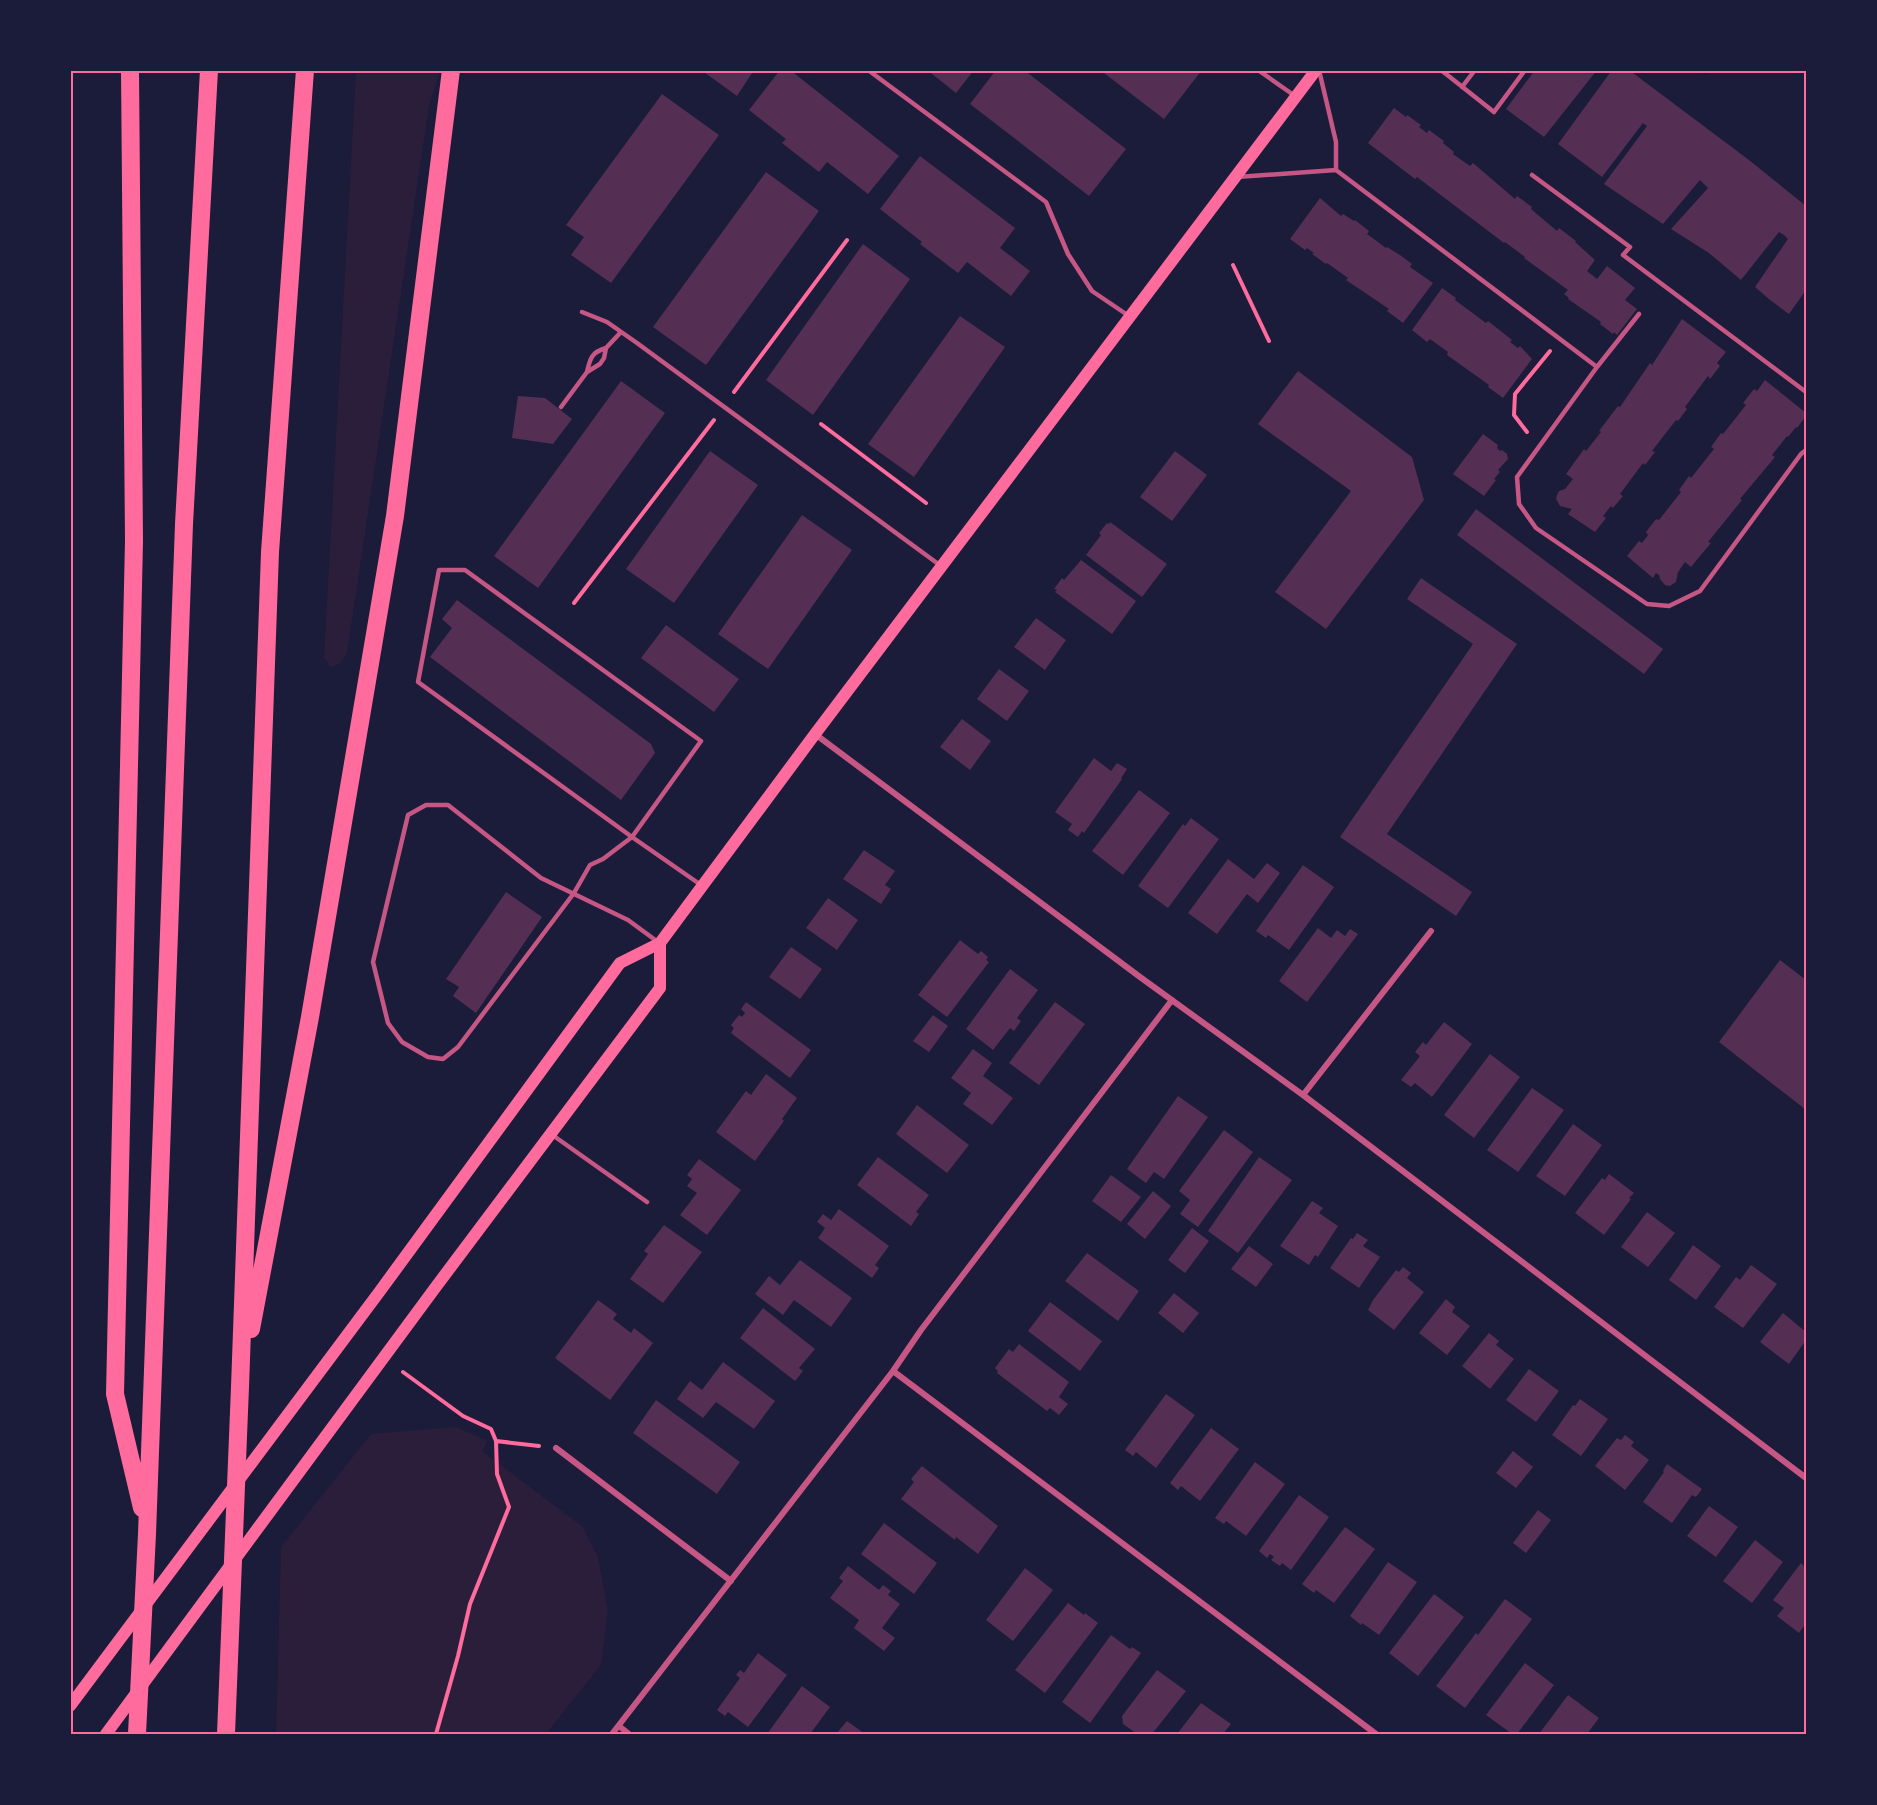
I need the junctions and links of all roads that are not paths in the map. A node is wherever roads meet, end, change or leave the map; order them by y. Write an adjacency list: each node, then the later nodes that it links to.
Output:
1 (130, 70): 41 (highway)
2 (209, 70): 41 (highway)
3 (305, 70): 38 (highway)
4 (451, 70): 38 (highway)
5 (868, 70): 18 (lane)
6 (1258, 70): 12 (lane)
7 (1317, 70): 12 (main road); 13 (lane)
8 (1441, 70): 11 (lane)
9 (1475, 70): 11 (lane)
10 (1525, 70): 11 (lane)
11 (1462, 87)
12 (1296, 96): 15 (main road)
13 (1336, 170): 15 (lane); 21 (lane)
14 (1532, 175): 23 (lane)
15 (1235, 177): 18 (main road)
16 (582, 312): 19 (lane)
17 (1639, 314): 21 (lane)
18 (1130, 316): 26 (main road)
19 (621, 332): 20 (lane); 26 (lane)
20 (606, 348): 22 (lane); 22 (lane)
21 (1597, 367): 25 (lane)
22 (587, 372): 24 (lane)
23 (1806, 392)
24 (561, 407)
25 (1806, 450)
26 (941, 566): 27 (main road)
27 (815, 734): 29 (main road); 33 (street)
28 (632, 837): 28 (lane); 29 (lane); 30 (lane)
29 (702, 886): 32 (main road)
30 (574, 893): 30 (lane); 32 (lane)
31 (1431, 931): 34 (street)
32 (660, 943): 35 (main road); 43 (main road)
33 (1172, 1000): 34 (street); 37 (street)
34 (1304, 1095): 40 (street)
35 (551, 1134): 36 (lane); 45 (main road)
36 (647, 1202)
37 (892, 1371): 42 (street); 50 (street)
38 (240, 1387): 47 (highway)
39 (556, 1448): 42 (street)
40 (1806, 1478)
41 (147, 1534): 46 (highway)
42 (731, 1581): 44 (street)
43 (70, 1706)
44 (619, 1726): 48 (street); 49 (street)
45 (106, 1734)
46 (137, 1734)
47 (226, 1734)
48 (612, 1734)
49 (629, 1734)
50 (1376, 1734)

